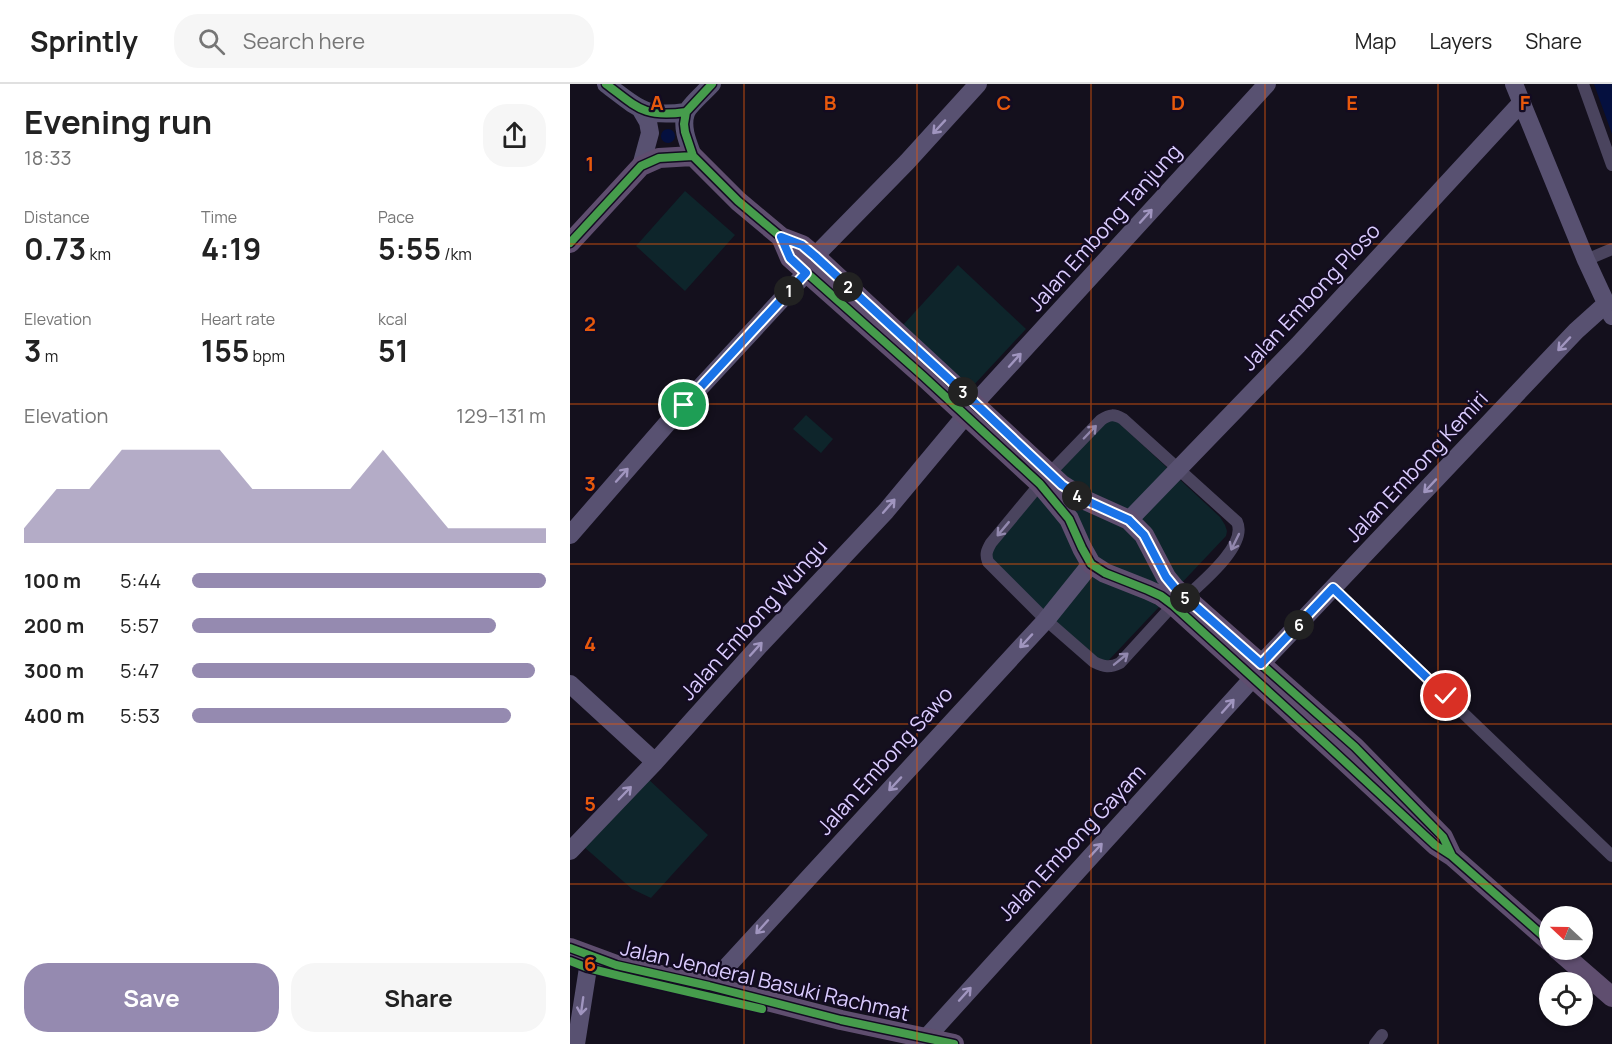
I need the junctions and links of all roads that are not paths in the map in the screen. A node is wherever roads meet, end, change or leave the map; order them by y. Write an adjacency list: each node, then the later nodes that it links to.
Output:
1 (606, 84): 8 (street)
2 (712, 84): 9 (street)
3 (978, 84): 16 (street, one-way to 16)
4 (1267, 84): 18 (street, Jalan Embong Tanjung, one-way to 4)
5 (1514, 84): 7 (street)
6 (1583, 84): 11 (street)
7 (1522, 102): 15 (street); 19 (street, Jalan Embong Ploso)
8 (641, 110): 9 (street); 12 (street)
9 (686, 112): 10 (street)
10 (693, 156): 12 (main road); 16 (main road)
11 (1612, 165)
12 (641, 166): 13 (main road)
13 (570, 243)
14 (1612, 249): 15 (street)
15 (1586, 260): 17 (street)
16 (811, 265): 18 (main road); 22 (street, one-way to 16)
17 (1609, 310): 24 (street, Jalan Embong Kemiri, one-way to 24)
18 (971, 409): 20 (main road); 29 (street, Jalan Embong Wungu, one-way to 18)
19 (1178, 470): 20 (street, one-way to 19); 21 (street, Jalan Embong Ploso); 25 (street, one-way to 25)
20 (1045, 479): 21 (main road); 23 (main road); 26 (street, one-way to 26)
21 (1129, 520): 25 (main road)
22 (570, 535)
23 (1091, 564): 25 (main road); 26 (street, Jalan Embong Sawo)
24 (1333, 588): 27 (street, Jalan Embong Kemiri); 31 (street)
25 (1179, 602): 26 (street, one-way to 25); 27 (main road)
26 (1051, 625): 36 (street, Jalan Embong Sawo, one-way to 36)
27 (1257, 671): 32 (main road); 38 (street, Jalan Embong Gayam, one-way to 27)
28 (570, 684): 29 (street)
29 (655, 762): 30 (street, Jalan Embong Wungu, one-way to 29)
30 (570, 850)
31 (1612, 856)
32 (1539, 932)
33 (570, 948): 36 (main road, Jalan Jenderal Basuki Rachmat)
34 (1569, 960): 37 (main road)
35 (579, 964): 38 (main road, Jalan Jenderal Basuki Rachmat); 39 (street, one-way to 39)
36 (709, 986): 38 (main road, Jalan Jenderal Basuki Rachmat)
37 (1612, 998)
38 (923, 1041): 40 (main road, Jalan Jenderal Basuki Rachmat)
39 (576, 1044)
40 (954, 1044)

